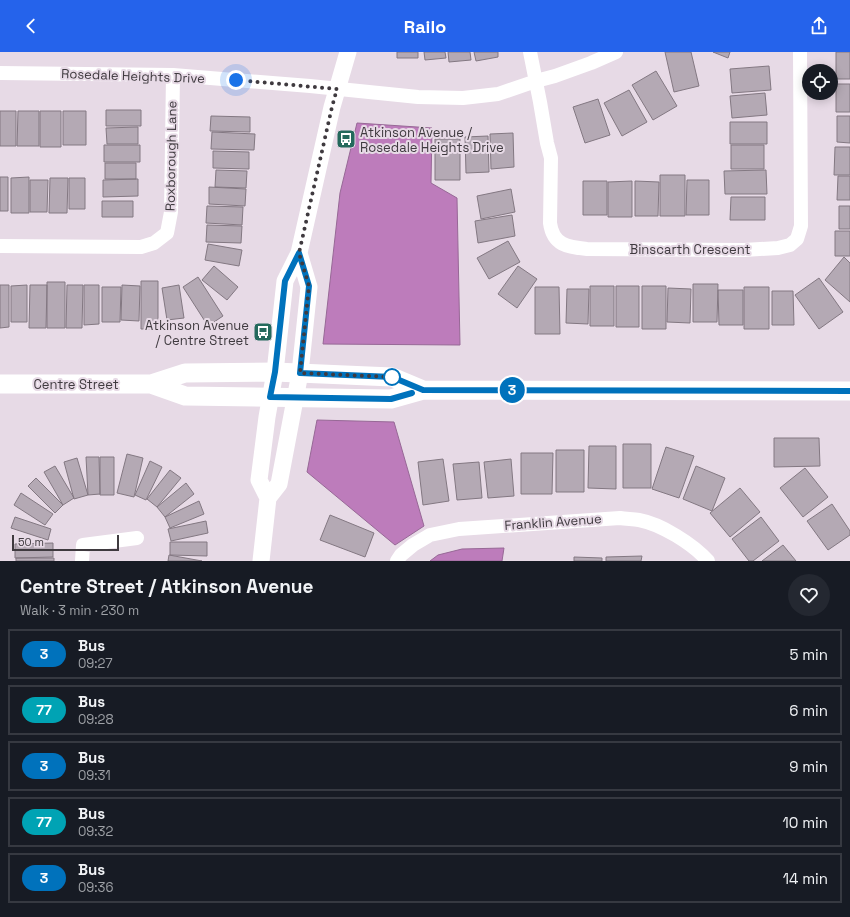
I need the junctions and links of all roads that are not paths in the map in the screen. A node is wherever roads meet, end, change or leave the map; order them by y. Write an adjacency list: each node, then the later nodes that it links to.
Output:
1 (348, 52): 8 (street)
2 (530, 52): 7 (street)
3 (616, 52): 7 (street, Rosedale Heights Drive)
4 (800, 52): 7 (street, Binscarth Crescent)
5 (0, 73): 6 (street, Rosedale Heights Drive)
6 (173, 75): 8 (street, Rosedale Heights Drive); 9 (street, Roxborough Lane)
7 (536, 81): 8 (street, Rosedale Heights Drive)
8 (337, 89): 10 (street)
9 (0, 246)
10 (299, 253): 11 (street); 12 (street)
11 (275, 372): 12 (main road, Centre Street); 14 (main road, Centre Street); 17 (street)
12 (300, 373): 15 (main road, Centre Street); 18 (street)
13 (0, 384): 14 (main road, Centre Street)
14 (152, 384): 17 (main road, Centre Street)
15 (423, 390): 16 (main road, Centre Street); 18 (main road, Centre Street)
16 (850, 391)
17 (270, 397): 18 (main road, Centre Street); 19 (street)
18 (295, 398): 19 (street)
19 (268, 498): 22 (street)
20 (137, 538): 21 (street)
21 (82, 561)
22 (261, 561)
23 (397, 561): 24 (street, Franklin Avenue)
24 (708, 561)

